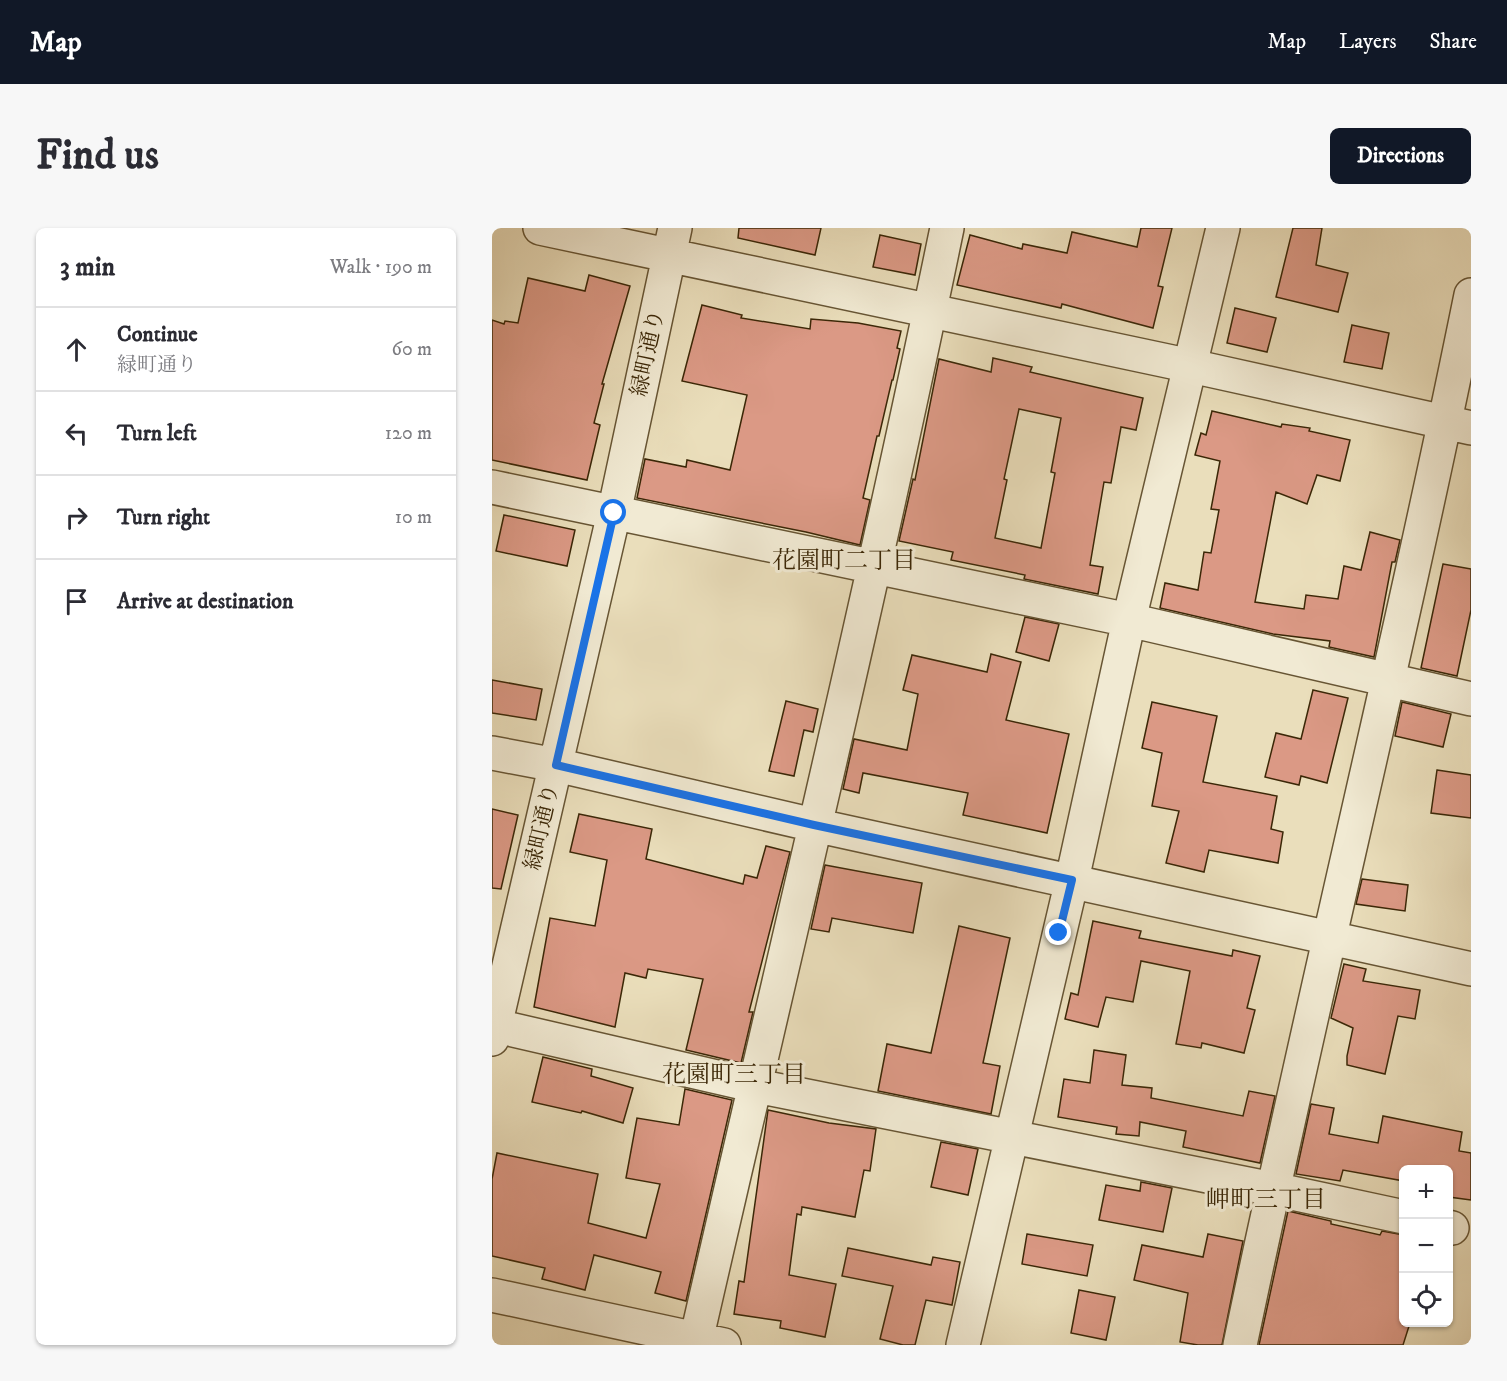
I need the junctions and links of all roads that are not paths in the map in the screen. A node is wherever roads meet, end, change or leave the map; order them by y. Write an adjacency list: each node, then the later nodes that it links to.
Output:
1 (540, 228): 4 (street)
2 (947, 228): 6 (street)
3 (1223, 228): 7 (street)
4 (672, 242): 6 (street); 10 (street, 緑町通り)
5 (1471, 295): 8 (street)
6 (930, 310): 7 (street); 11 (street)
7 (1191, 366): 8 (street); 12 (street)
8 (1458, 425): 13 (street)
9 (492, 487): 10 (street)
10 (614, 513): 11 (street); 16 (street, 緑町通り)
11 (876, 566): 12 (street); 17 (street)
12 (1129, 620): 13 (street); 18 (street)
13 (1388, 681): 14 (street); 19 (street)
14 (1471, 699)
15 (492, 753): 16 (street)
16 (556, 765): 17 (street); 21 (street, 緑町通り)
17 (814, 825): 18 (street); 22 (street)
18 (1072, 880): 19 (street); 23 (street)
19 (1329, 937): 20 (street); 24 (street)
20 (1471, 969)
21 (493, 1030): 22 (street)
22 (756, 1086): 23 (street); 27 (street)
23 (1011, 1136): 24 (street); 28 (street)
24 (1273, 1189): 25 (street); 29 (street)
25 (1399, 1216)
26 (492, 1295): 27 (street)
27 (705, 1343)
28 (963, 1345)
29 (1240, 1345)

